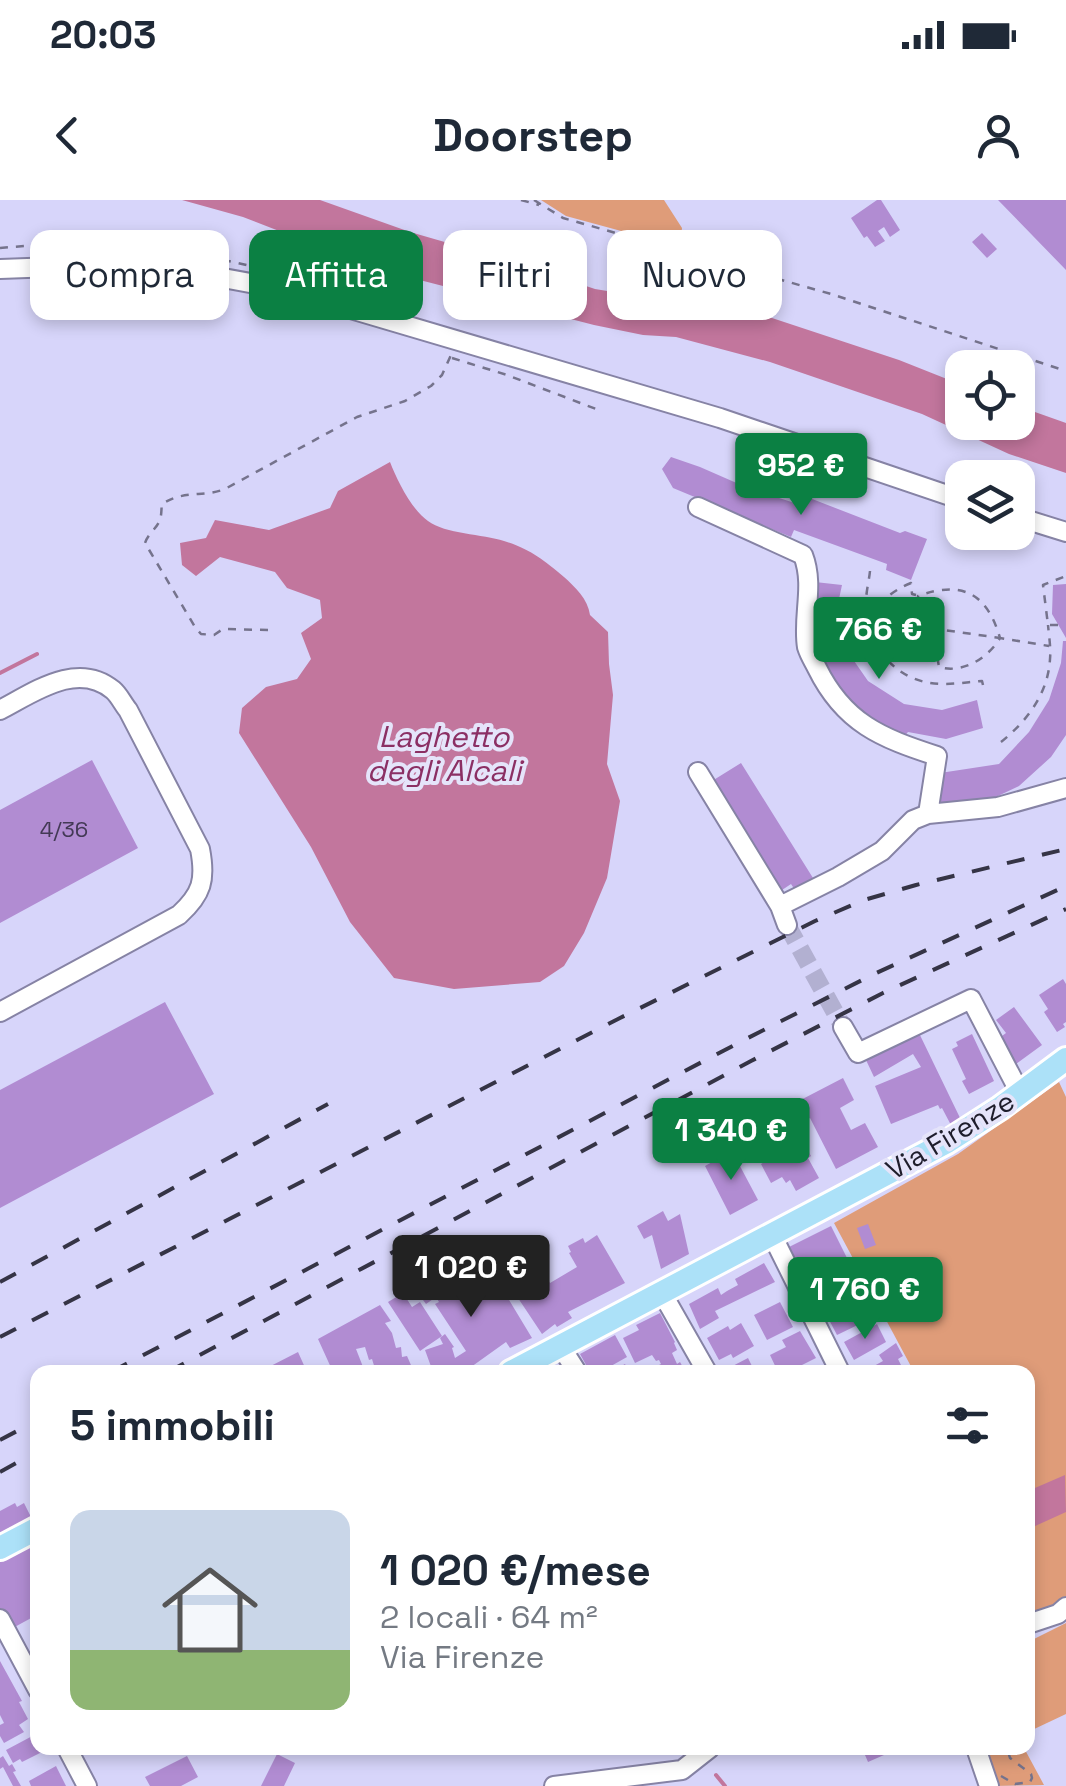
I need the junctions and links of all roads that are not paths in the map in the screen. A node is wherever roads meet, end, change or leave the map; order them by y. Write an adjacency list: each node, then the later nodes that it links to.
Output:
1 (0, 269): 2 (street)
2 (945, 494)
3 (698, 507): 9 (street)
4 (1035, 523): 5 (street)
5 (1066, 532)
6 (0, 710): 12 (street)
7 (698, 772): 10 (street)
8 (1066, 788): 9 (street)
9 (928, 814): 10 (street)
10 (780, 906): 11 (street)
11 (787, 925)
12 (0, 1012)
13 (844, 1026): 15 (street)
14 (1064, 1068): 15 (main road, Via Firenze)
15 (1020, 1093): 16 (main road, Via Firenze)
16 (772, 1235): 17 (main road, Via Firenze); 22 (street)
17 (662, 1293): 18 (main road, Via Firenze); 21 (street)
18 (561, 1347): 19 (main road, Via Firenze); 20 (street)
19 (525, 1365)
20 (573, 1365)
21 (703, 1365)
22 (837, 1365)
23 (30, 1532): 24 (main road)
24 (0, 1548)
25 (1066, 1607): 27 (street)
26 (0, 1619): 28 (street)
27 (1035, 1622)
28 (30, 1675)
29 (76, 1755): 33 (street)
30 (701, 1755): 34 (street)
31 (980, 1755): 32 (street)
32 (994, 1780)
33 (87, 1786)
34 (554, 1786)

